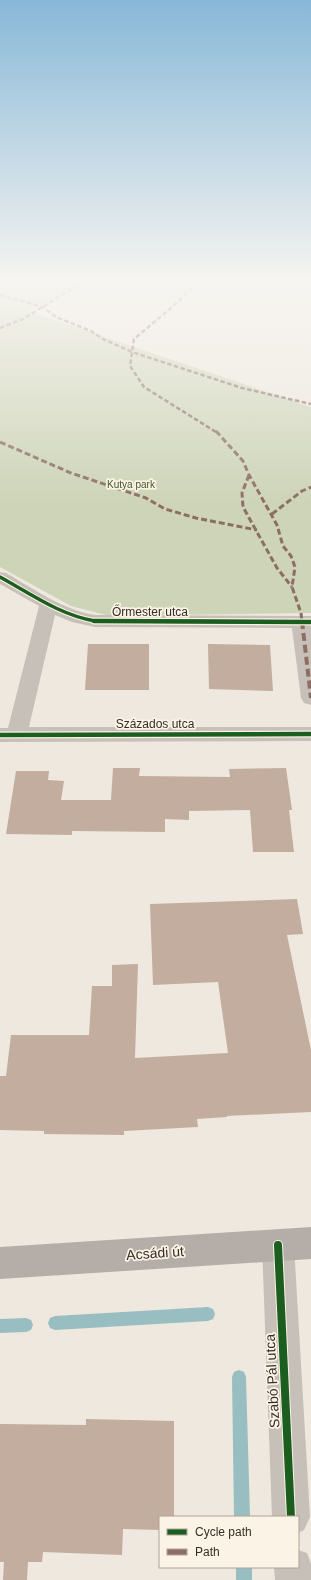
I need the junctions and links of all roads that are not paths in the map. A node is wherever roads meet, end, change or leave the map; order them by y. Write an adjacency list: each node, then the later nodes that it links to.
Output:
1 (0, 577): 2 (street, Őrmester utca)
2 (49, 604): 3 (street, Őrmester utca); 6 (street)
3 (306, 622): 4 (street)
4 (311, 698)
5 (311, 734): 6 (street, Százados utca)
6 (8, 735)
7 (311, 1243): 8 (main road, Acsádi út)
8 (278, 1245): 9 (main road, Acsádi út); 10 (street, Szabó Pál utca)
9 (0, 1263)
10 (291, 1516)
11 (293, 1568): 12 (street)
12 (294, 1580)

